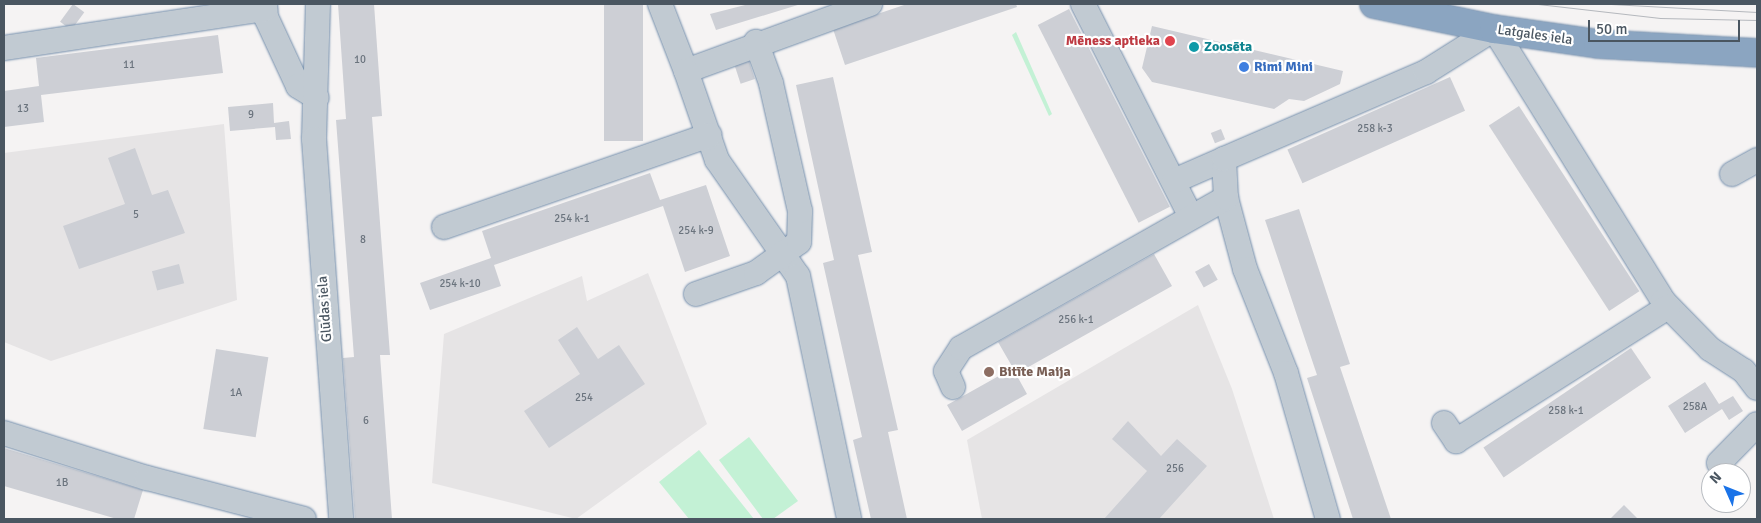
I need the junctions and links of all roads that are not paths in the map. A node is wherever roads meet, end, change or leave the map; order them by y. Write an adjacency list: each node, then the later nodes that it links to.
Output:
1 (318, 4): 12 (street, Glūdas iela)
2 (660, 4): 11 (street)
3 (870, 4): 8 (street)
4 (1083, 4): 17 (street)
5 (1374, 4): 7 (highway, Latgales iela)
6 (265, 6): 9 (street); 12 (street)
7 (1494, 29): 10 (highway, Latgales iela); 14 (street); 23 (street)
8 (756, 42): 11 (street); 21 (street)
9 (4, 48)
10 (1757, 53)
11 (686, 71): 13 (street)
12 (317, 98): 31 (street, Glūdas iela)
13 (710, 135): 20 (street); 21 (street)
14 (1224, 159): 17 (street); 18 (street)
15 (1757, 160): 16 (street)
16 (1732, 174)
17 (1174, 181): 19 (street)
18 (1226, 198): 19 (street); 33 (street)
19 (1191, 217): 24 (street)
20 (444, 227)
21 (783, 254): 22 (street); 32 (street)
22 (696, 294)
23 (1668, 307): 25 (street); 26 (street)
24 (953, 387)
25 (1757, 388)
26 (1444, 424)
27 (1757, 424): 29 (street)
28 (4, 433): 30 (street)
29 (1719, 463)
30 (304, 519)
31 (341, 519)
32 (849, 519)
33 (1328, 519)

